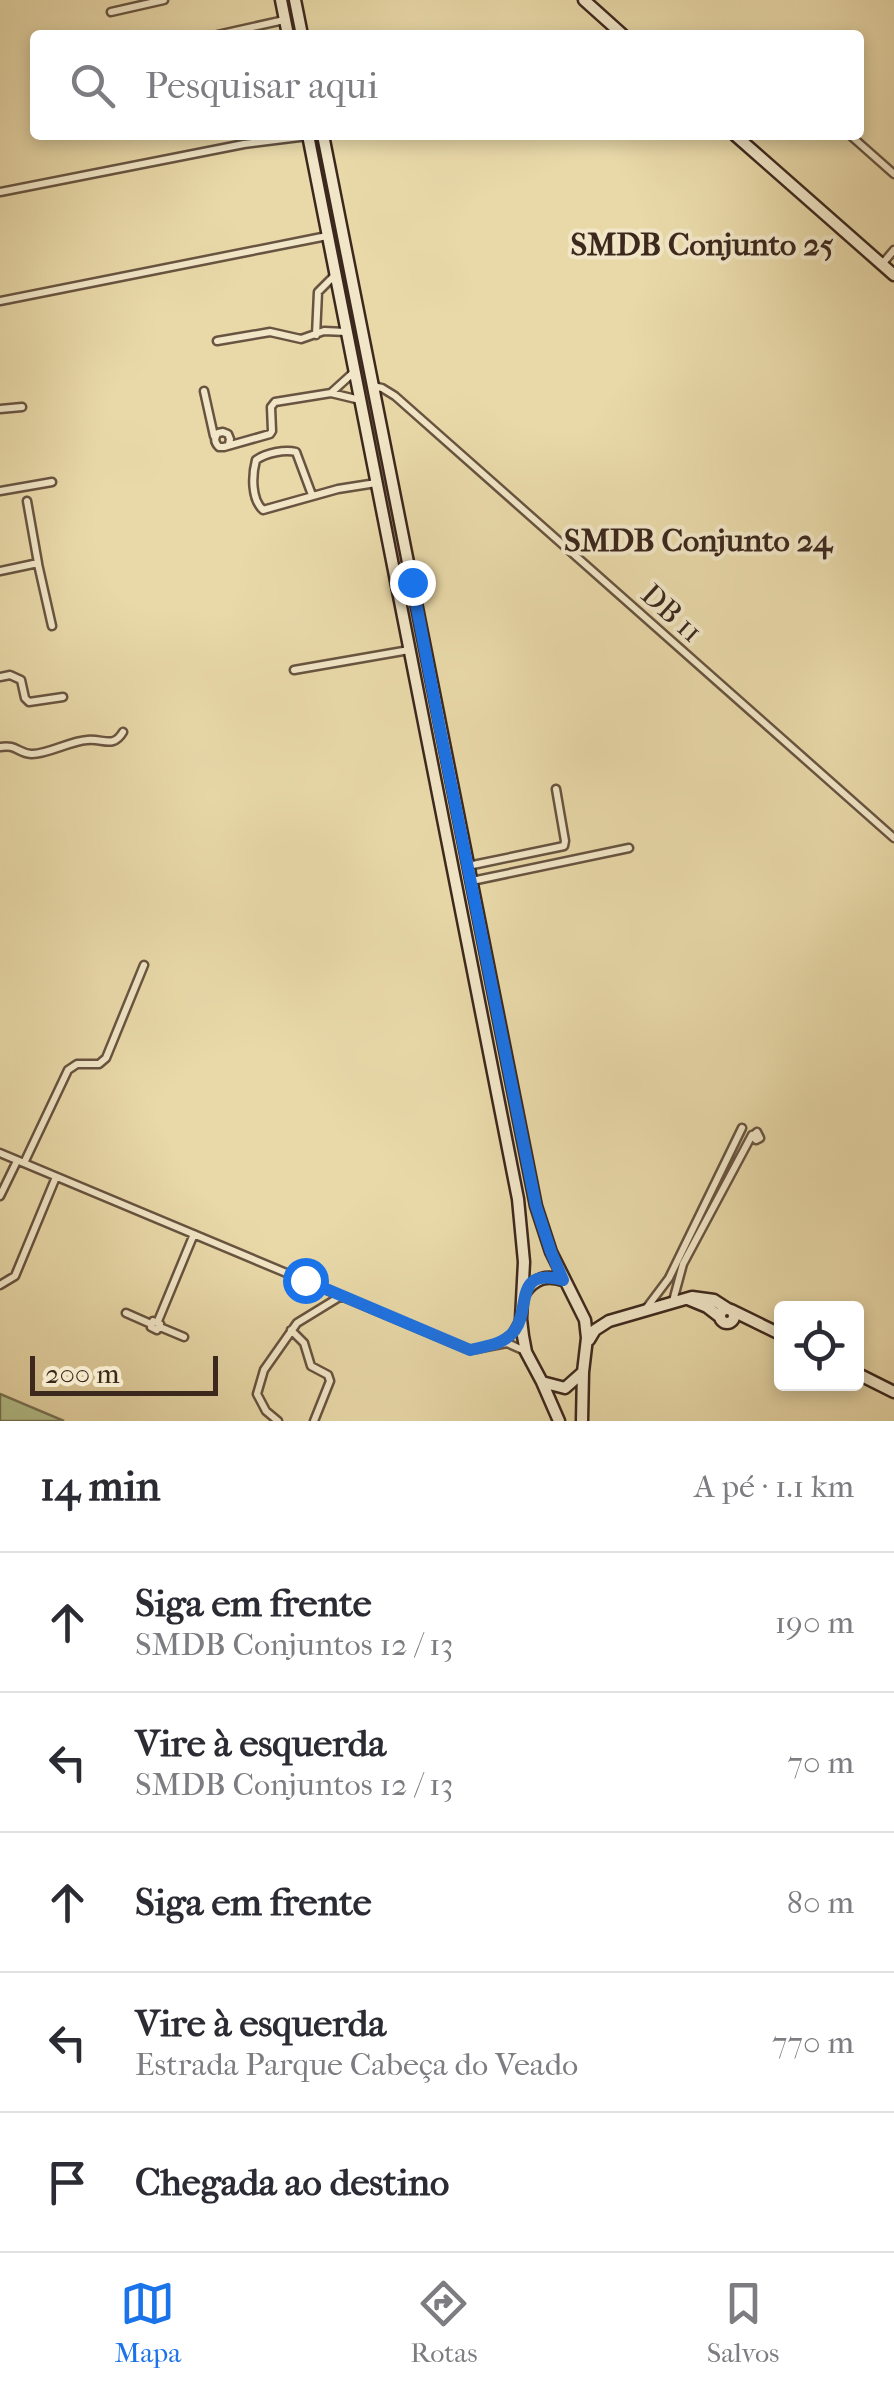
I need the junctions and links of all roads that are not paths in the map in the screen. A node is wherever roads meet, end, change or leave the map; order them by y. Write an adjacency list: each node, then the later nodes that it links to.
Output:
1 (164, 0): 5 (street)
2 (281, 0): 6 (main road)
3 (295, 0): 9 (main road)
4 (584, 0): 10 (main road)
5 (111, 12)
6 (286, 20): 7 (street); 8 (main road)
7 (239, 30)
8 (287, 30)
9 (301, 30)
10 (617, 30)
11 (276, 140): 17 (street)
12 (309, 140): 18 (main road)
13 (324, 140): 19 (main road)
14 (741, 140): 21 (main road)
15 (856, 140): 16 (street)
16 (894, 174)
17 (0, 192)
18 (329, 246): 19 (main road); 22 (main road); 24 (street)
19 (346, 248): 29 (main road)
20 (894, 250): 21 (street)
21 (882, 264): 23 (main road)
22 (335, 275): 25 (main road); 26 (street)
23 (894, 276)
24 (0, 301)
25 (346, 332): 26 (street); 28 (main road)
26 (316, 335): 27 (street)
27 (217, 341)
28 (354, 372): 31 (street); 32 (main road)
29 (374, 386): 39 (main road); 52 (street, DB 11)
30 (204, 391): 31 (street)
31 (332, 393): 32 (street)
32 (360, 400): 36 (main road)
33 (22, 407): 34 (street)
34 (0, 409)
35 (52, 482): 37 (street)
36 (376, 483): 38 (street); 40 (main road)
37 (0, 491)
38 (312, 496): 38 (street)
39 (396, 497): 40 (main road); 54 (main road)
40 (379, 499): 45 (main road)
41 (27, 501): 42 (street)
42 (38, 563): 43 (street); 44 (street)
43 (0, 571)
44 (52, 626)
45 (410, 650): 46 (street); 66 (main road)
46 (294, 670)
47 (0, 678): 48 (street)
48 (63, 697)
49 (123, 732): 50 (street)
50 (0, 747)
51 (556, 789): 54 (street)
52 (894, 838)
53 (629, 848): 55 (street)
54 (468, 866): 55 (main road)
55 (471, 881): 64 (main road)
56 (144, 965): 60 (street)
57 (742, 1128): 70 (street)
58 (755, 1137): 68 (street)
59 (0, 1153): 60 (street)
60 (21, 1162): 61 (street); 62 (street)
61 (56, 1177): 63 (street); 65 (street)
62 (0, 1196)
63 (194, 1234): 67 (street); 74 (street)
64 (563, 1280): 66 (main road); 69 (main road)
65 (0, 1284)
66 (524, 1293): 72 (main road)
67 (342, 1296): 75 (street); 78 (street)
68 (679, 1301): 70 (main road); 76 (main road)
69 (582, 1310): 73 (main road); 79 (main road)
70 (644, 1310): 73 (main road)
71 (126, 1313): 74 (street)
72 (521, 1319): 78 (street); 80 (main road)
73 (609, 1321): 79 (main road)
74 (156, 1324): 77 (street)
75 (291, 1330): 85 (street); 86 (street)
76 (774, 1331)
77 (184, 1338)
78 (498, 1344): 80 (street)
79 (586, 1345): 81 (main road)
80 (526, 1352): 83 (main road)
81 (582, 1372): 83 (main road); 88 (main road)
82 (864, 1378): 84 (main road)
83 (542, 1382): 87 (main road)
84 (894, 1392)
85 (278, 1421)
86 (314, 1421)
87 (558, 1421)
88 (582, 1421)

